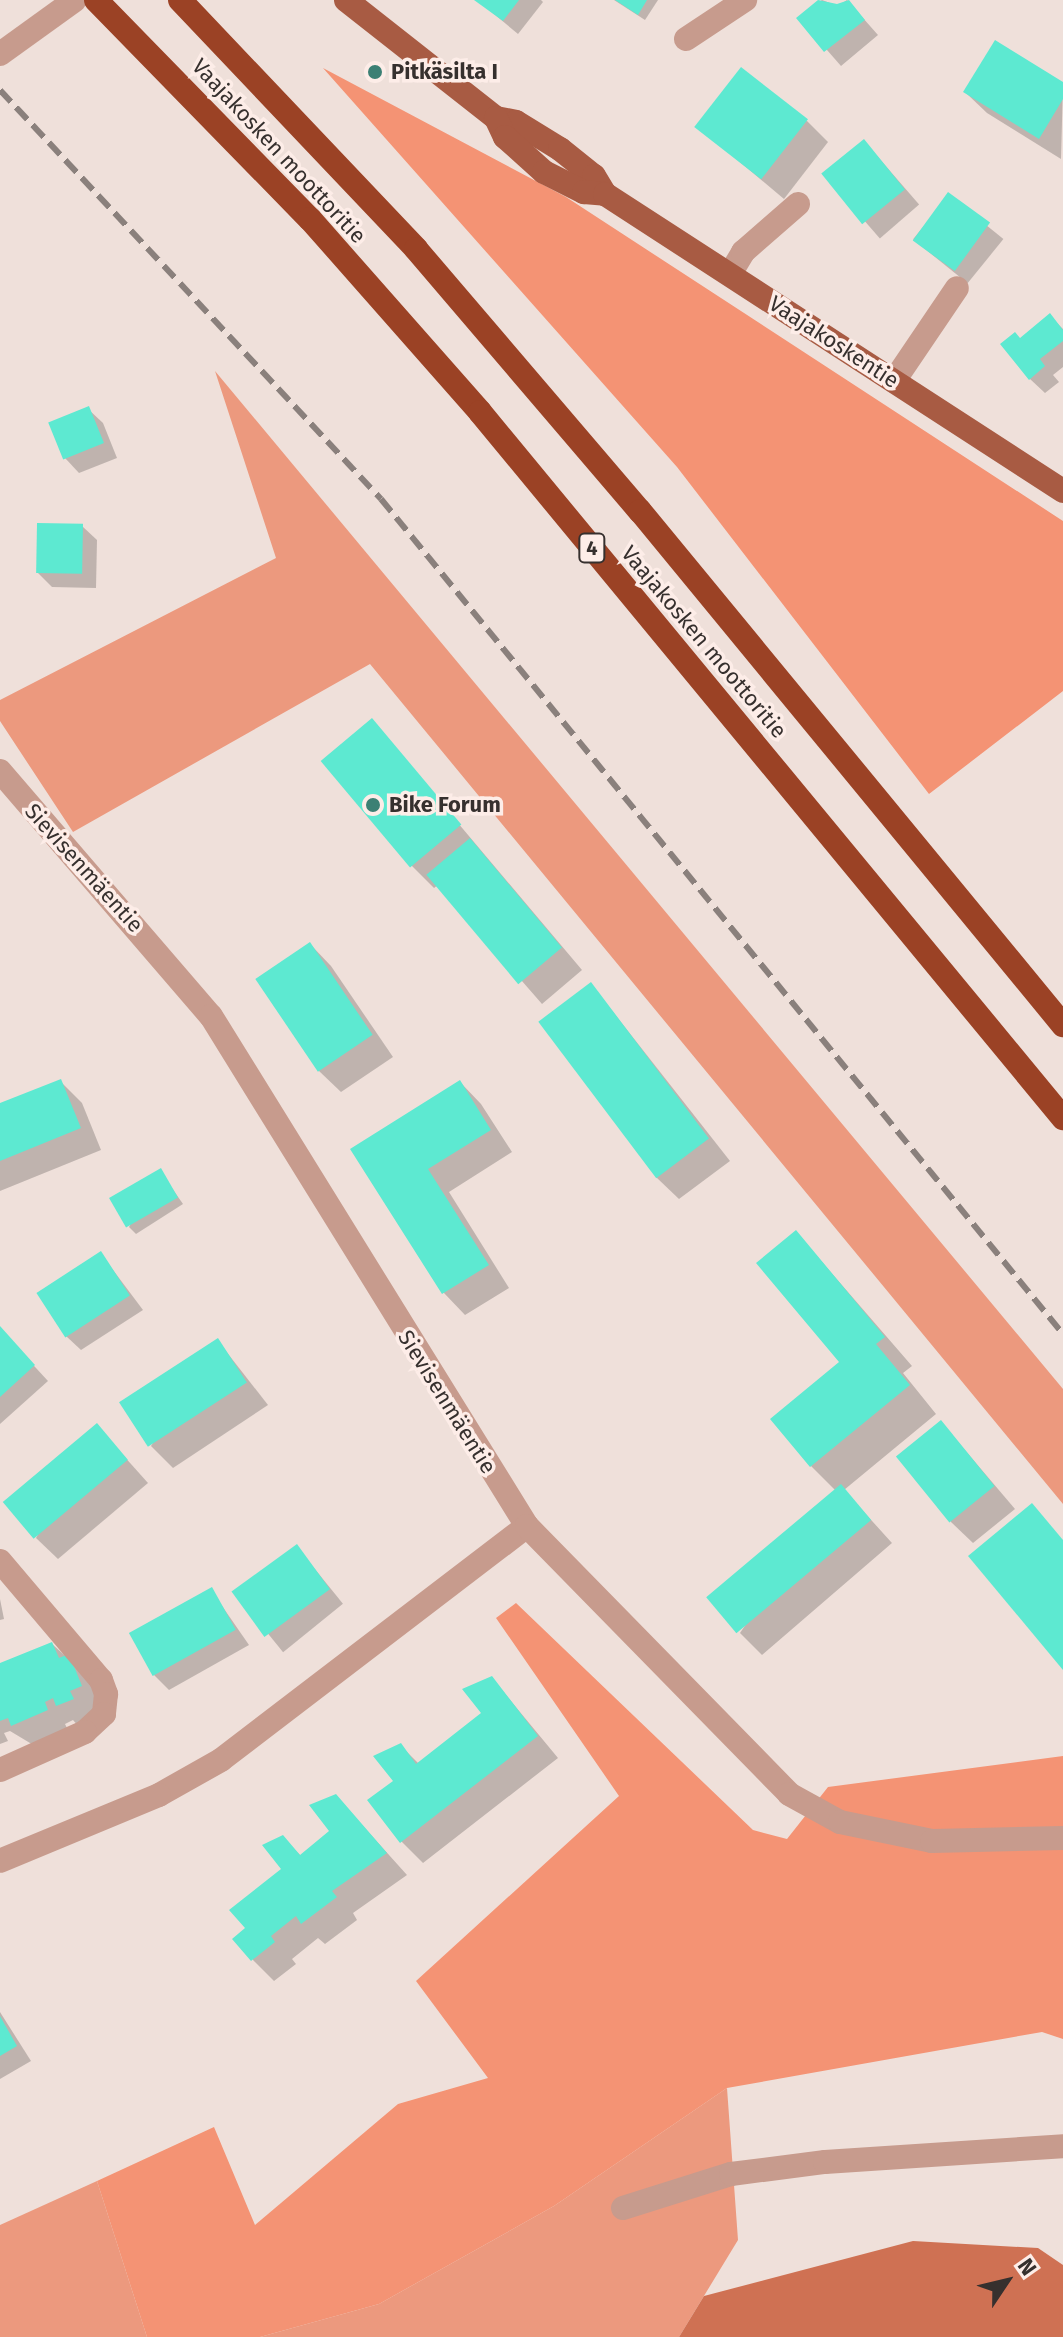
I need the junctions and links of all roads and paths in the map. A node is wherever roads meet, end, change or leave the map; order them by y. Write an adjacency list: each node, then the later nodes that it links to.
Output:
1 (75, 0): 7 (street)
2 (96, 0): 15 (highway, Vaajakosken moottoritie / 4)
3 (180, 0): 14 (highway, Vaajakosken moottoritie)
4 (346, 0): 9 (main road, Vaajakoskentie)
5 (745, 0): 6 (street)
6 (686, 39)
7 (0, 54)
8 (798, 204): 9 (street)
9 (730, 274): 11 (main road, Vaajakoskentie)
10 (957, 288): 11 (street)
11 (894, 381): 12 (main road, Vaajakoskentie)
12 (1063, 491)
13 (0, 771): 16 (street, Sievisenmäentie)
14 (1063, 1025)
15 (1063, 1118)
16 (527, 1526): 19 (street, Sievisenmäentie); 20 (street)
17 (0, 1561): 18 (street)
18 (0, 1770)
19 (1063, 1838)
20 (0, 1861)
21 (1063, 2146): 22 (street)
22 (623, 2208)

